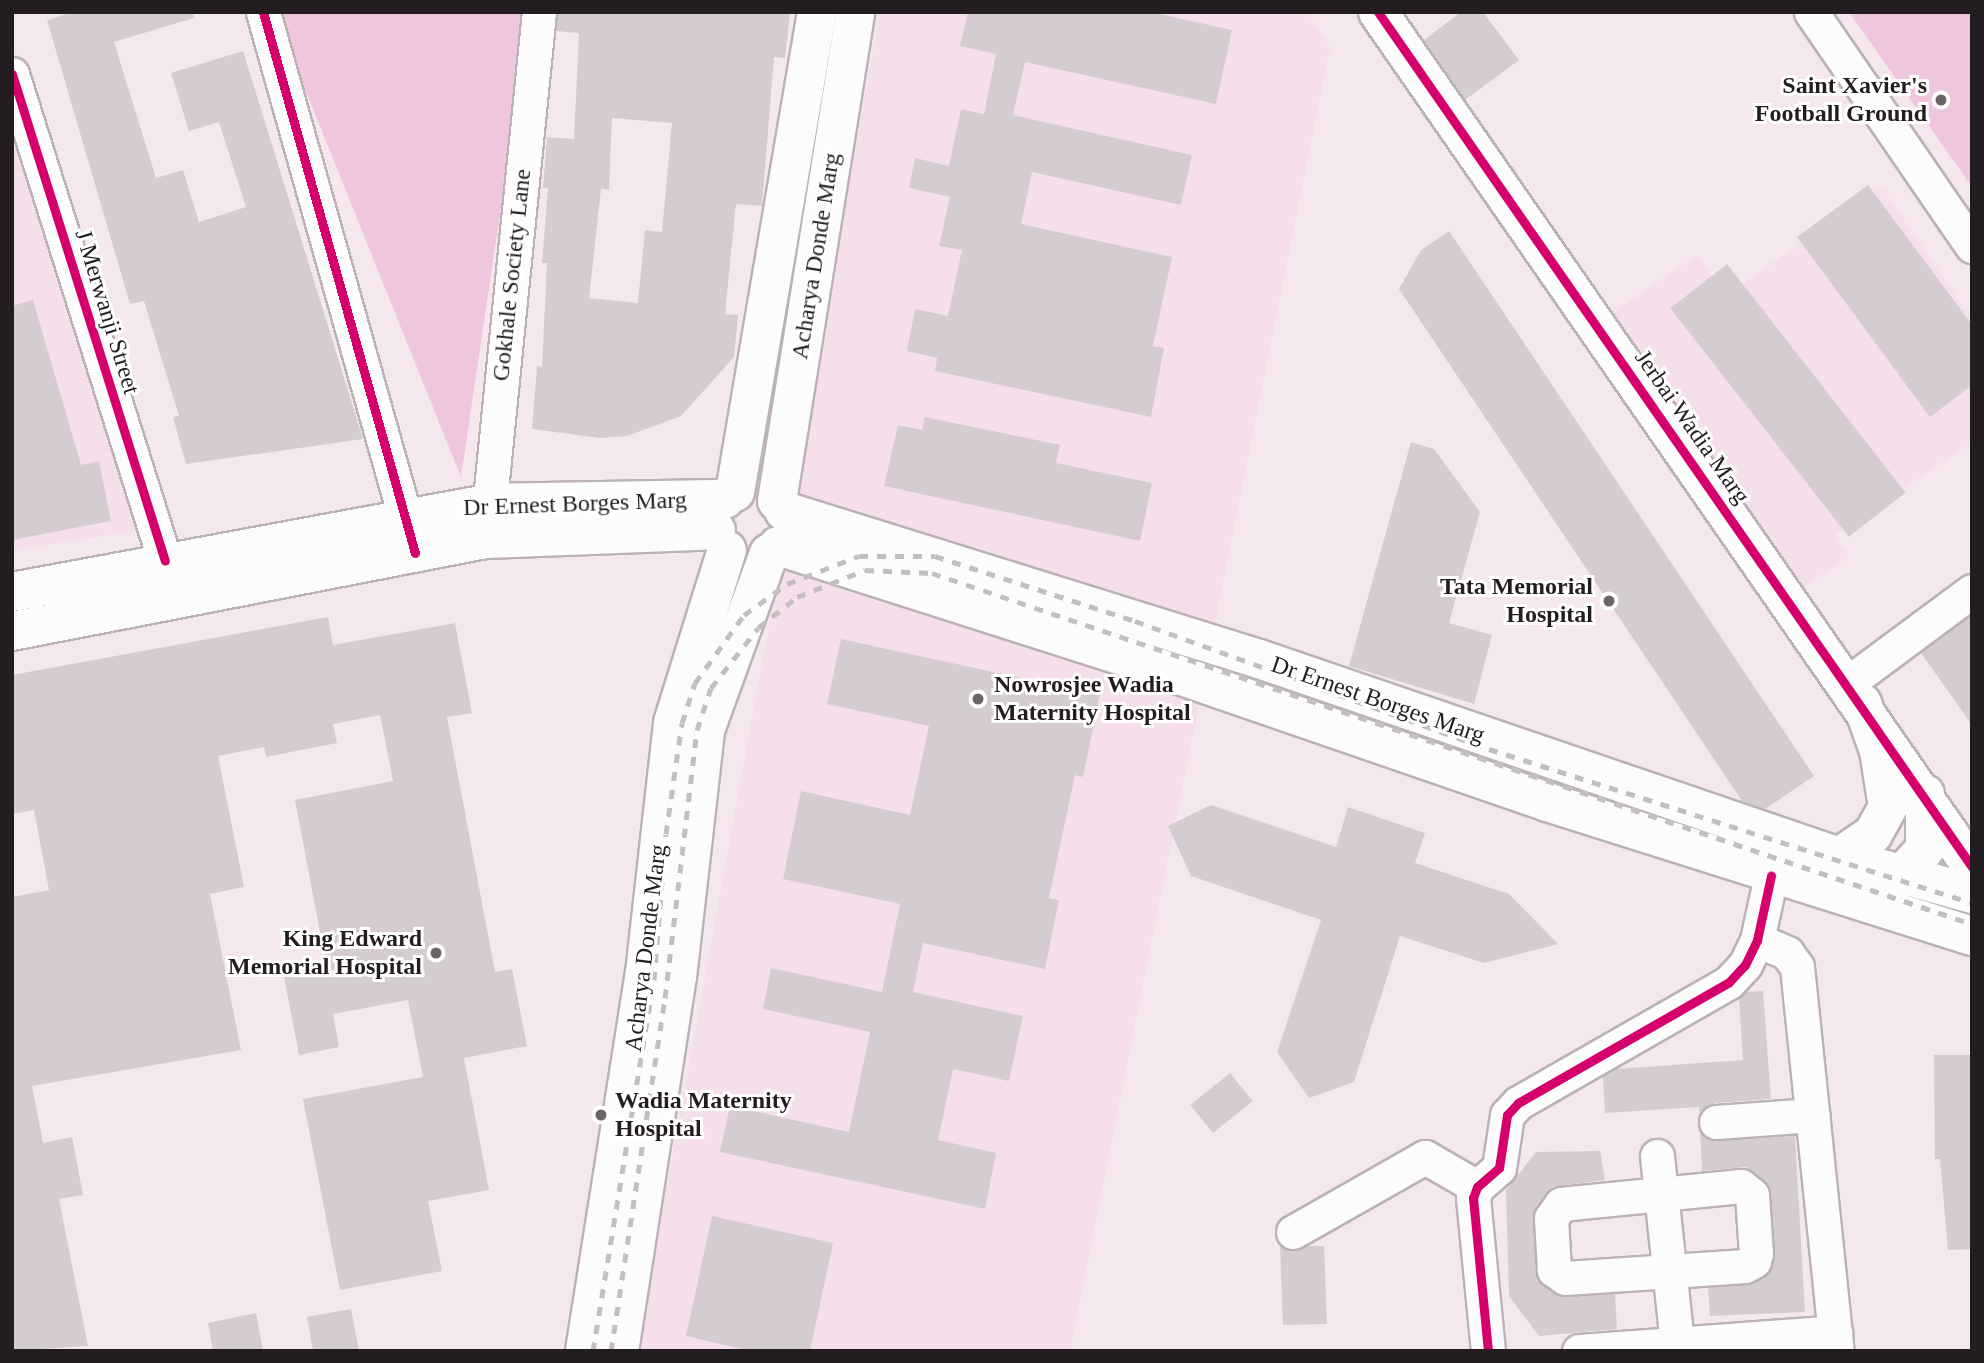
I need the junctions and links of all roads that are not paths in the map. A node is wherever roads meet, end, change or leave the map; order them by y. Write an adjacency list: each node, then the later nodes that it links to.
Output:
1 (263, 12): 12 (street)
2 (539, 12): 10 (street, Gokhale Society Lane)
3 (817, 12): 9 (main road, Acharya Donde Marg)
4 (855, 12): 11 (main road, Acharya Donde Marg)
5 (1378, 12): 20 (main road, Jerbai Wadia Marg)
6 (1811, 12): 8 (street)
7 (12, 74): 14 (street, J Merwanji Street)
8 (1972, 246)
9 (726, 517): 10 (main road, Dr Ernest Borges Marg); 11 (main road); 11 (main road); 21 (main road, Acharya Donde Marg)
10 (488, 521): 12 (main road, Dr Ernest Borges Marg)
11 (777, 528): 19 (main road, Dr Ernest Borges Marg); 21 (main road, Acharya Donde Marg); 22 (main road, Dr Ernest Borges Marg)
12 (411, 535): 13 (main road, Dr Ernest Borges Marg); 15 (main road, Dr Ernest Borges Marg)
13 (243, 547): 14 (main road, Dr Ernest Borges Marg); 15 (street)
14 (165, 561): 17 (main road, Dr Ernest Borges Marg)
15 (251, 585): 18 (main road, Dr Ernest Borges Marg)
16 (1972, 591): 20 (street)
17 (12, 592)
18 (12, 631)
19 (1351, 691): 22 (main road); 24 (main road, Dr Ernest Borges Marg)
20 (1855, 693): 23 (main road, Jerbai Wadia Marg); 24 (main road)
21 (689, 726): 32 (main road, Acharya Donde Marg)
22 (1339, 730): 27 (main road, Dr Ernest Borges Marg)
23 (1925, 794): 25 (main road, Jerbai Wadia Marg); 26 (main road)
24 (1836, 856): 26 (main road, Dr Ernest Borges Marg); 27 (main road)
25 (1972, 867)
26 (1901, 875): 28 (main road, Dr Ernest Borges Marg); 29 (main road)
27 (1788, 881): 29 (main road, Dr Ernest Borges Marg); 31 (street)
28 (1972, 894)
29 (1875, 905): 30 (main road)
30 (1972, 936)
31 (1758, 940): 33 (street); 36 (street)
32 (649, 1049): 42 (main road, Acharya Donde Marg); 43 (main road, Acharya Donde Marg)
33 (1813, 1115): 34 (street); 40 (street)
34 (1716, 1122)
35 (1657, 1156): 37 (street)
36 (1477, 1187): 38 (street); 44 (street)
37 (1661, 1195): 39 (street); 39 (street); 39 (street)
38 (1293, 1231)
39 (1670, 1273): 41 (street)
40 (1836, 1341): 41 (street)
41 (1677, 1343): 45 (street)
42 (585, 1351)
43 (619, 1351)
44 (1488, 1351)
45 (1579, 1351)

